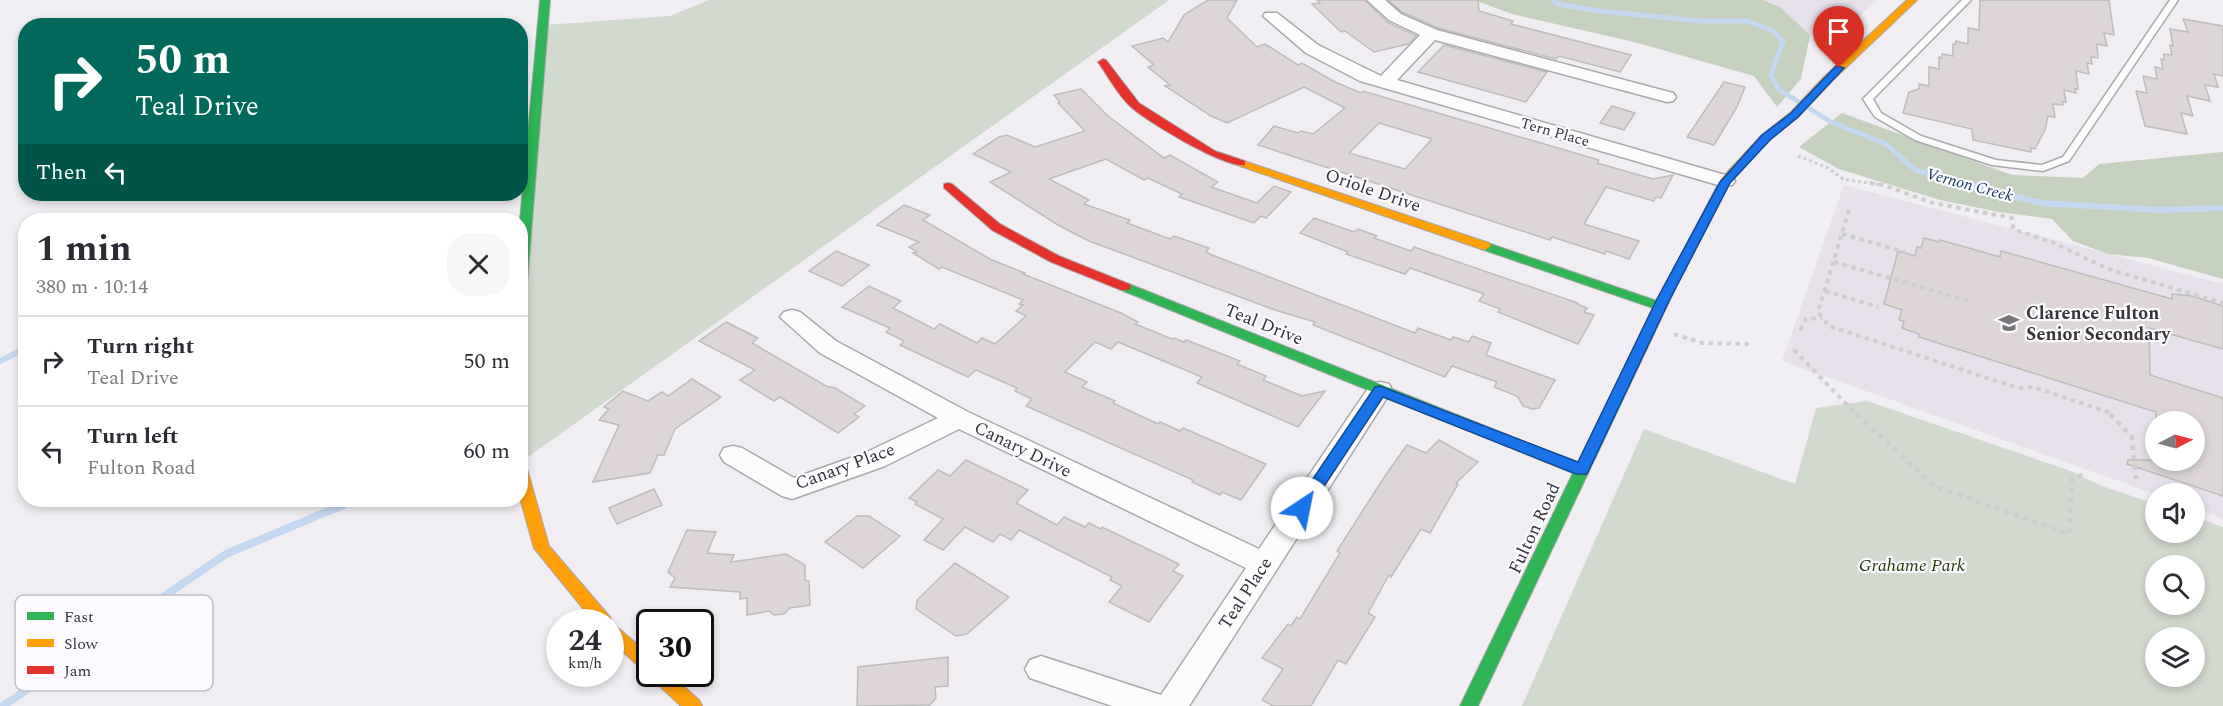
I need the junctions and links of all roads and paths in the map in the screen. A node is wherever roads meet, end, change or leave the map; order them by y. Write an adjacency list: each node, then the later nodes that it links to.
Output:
1 (545, 0): 15 (street)
2 (1375, 0): 7 (street)
3 (1912, 0): 12 (street, Fulton Road)
4 (1967, 0): 5 (lane)
5 (2174, 0)
6 (1271, 16): 9 (street, Tern Place)
7 (1431, 34): 9 (street); 10 (street)
8 (1103, 62): 22 (street, Oriole Drive)
9 (1385, 82): 12 (street, Tern Place)
10 (1666, 97)
11 (1798, 156): 21 (path)
12 (1725, 182): 22 (street, Fulton Road)
13 (948, 186): 30 (street, Teal Drive)
14 (1849, 210): 16 (path)
15 (527, 213)
16 (1842, 234): 17 (path); 18 (path)
17 (1905, 252)
18 (1834, 262): 19 (path); 20 (path)
19 (1825, 291): 23 (path); 25 (path)
20 (1972, 302)
21 (2223, 303)
22 (1660, 306): 33 (street, Fulton Road)
23 (1878, 307)
24 (792, 317): 31 (street, Canary Drive)
25 (1823, 318): 26 (path); 35 (path)
26 (1800, 330)
27 (1674, 334): 28 (path)
28 (1749, 344)
29 (1794, 350): 34 (path)
30 (1380, 390): 33 (street, Teal Drive); 37 (street, Teal Place)
31 (959, 418): 32 (street, Canary Place); 37 (street, Canary Drive)
32 (733, 455)
33 (1582, 470): 46 (street, Fulton Road)
34 (2087, 473)
35 (2136, 479)
36 (528, 498): 38 (street)
37 (1264, 564): 45 (street, Teal Place)
38 (593, 609)
39 (624, 642): 40 (street)
40 (636, 653)
41 (1041, 669): 44 (street)
42 (672, 687): 43 (street)
43 (693, 706)
44 (1154, 706)
45 (1171, 706)
46 (1469, 706)

